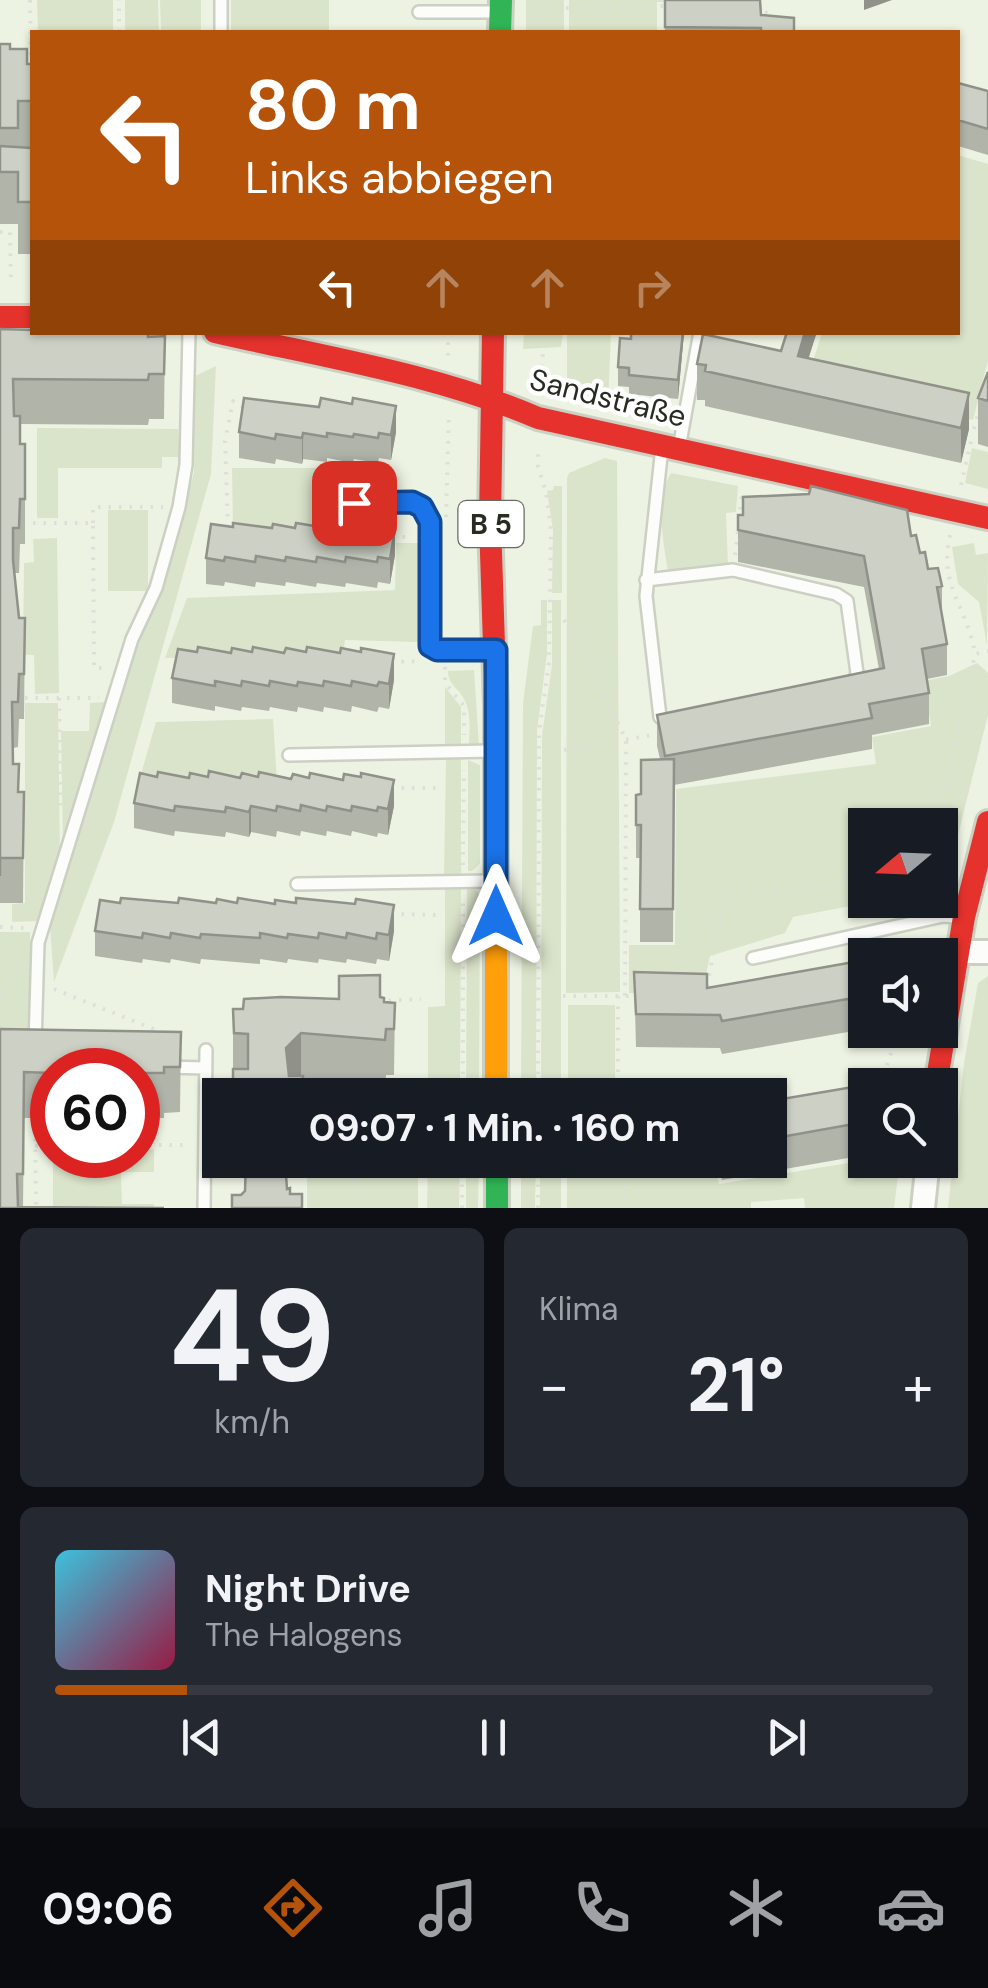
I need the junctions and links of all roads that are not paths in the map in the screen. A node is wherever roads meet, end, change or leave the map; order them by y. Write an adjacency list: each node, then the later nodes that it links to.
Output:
1 (221, 0): 4 (lane)
2 (419, 12): 3 (lane)
3 (500, 15)
4 (221, 30)
5 (0, 318): 6 (street)
6 (30, 318)
7 (189, 335): 28 (lane)
8 (232, 335): 11 (street, Sandstraße)
9 (493, 335): 11 (street, B 5)
10 (699, 335): 12 (lane)
11 (492, 398): 12 (street, Sandstraße); 16 (street, B 5)
12 (671, 445): 14 (street, Sandstraße); 15 (lane)
13 (354, 503): 16 (lane)
14 (988, 518)
15 (646, 580): 17 (lane); 18 (lane)
16 (496, 650): 19 (street, B 5)
17 (850, 693)
18 (686, 722)
19 (496, 751): 20 (lane); 22 (street, B 5)
20 (289, 755)
21 (988, 822): 24 (street)
22 (496, 881): 23 (lane); 32 (street, B 5)
23 (298, 884)
24 (964, 917): 25 (street); 27 (lane)
25 (958, 952): 26 (street)
26 (988, 952)
27 (754, 958)
28 (35, 1048)
29 (206, 1050): 31 (lane)
30 (160, 1067): 31 (lane)
31 (206, 1068): 35 (lane)
32 (496, 1078)
33 (496, 1178): 36 (street)
34 (926, 1178): 37 (street)
35 (204, 1208)
36 (497, 1208)
37 (923, 1208)

